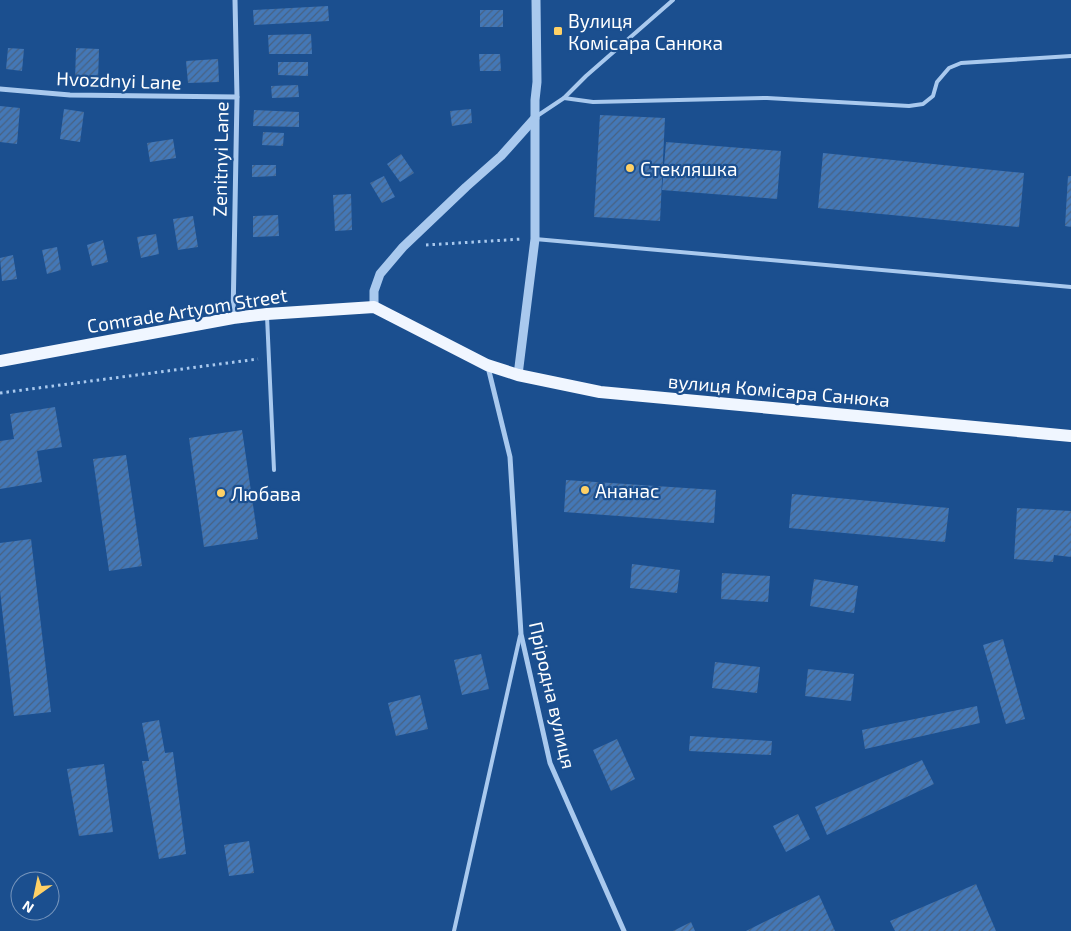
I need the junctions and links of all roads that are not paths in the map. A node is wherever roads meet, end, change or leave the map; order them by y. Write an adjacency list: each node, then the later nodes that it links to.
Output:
1 (235, 0): 6 (street, Zenitnyi Lane)
2 (536, 0): 8 (street)
3 (673, 0): 7 (lane)
4 (1071, 56): 7 (lane)
5 (0, 89): 6 (street, Hvozdnyi Lane)
6 (236, 97): 13 (street, Zenitnyi Lane)
7 (564, 98): 8 (lane)
8 (535, 118): 9 (street); 11 (street)
9 (535, 239): 10 (lane); 16 (street)
10 (1071, 288)
11 (374, 307): 12 (main road, Comrade Artyom Street); 15 (main road)
12 (267, 314): 13 (main road, Comrade Artyom Street); 18 (lane)
13 (233, 318): 14 (main road, Comrade Artyom Street)
14 (0, 361)
15 (487, 364): 16 (main road, вулиця Комісара Санюка); 19 (street, Пріродна вулиця)
16 (518, 374): 17 (main road, вулиця Комісара Санюка)
17 (1071, 436)
18 (274, 470)
19 (521, 634): 20 (lane); 21 (street, Пріродна вулиця)
20 (454, 931)
21 (624, 931)

